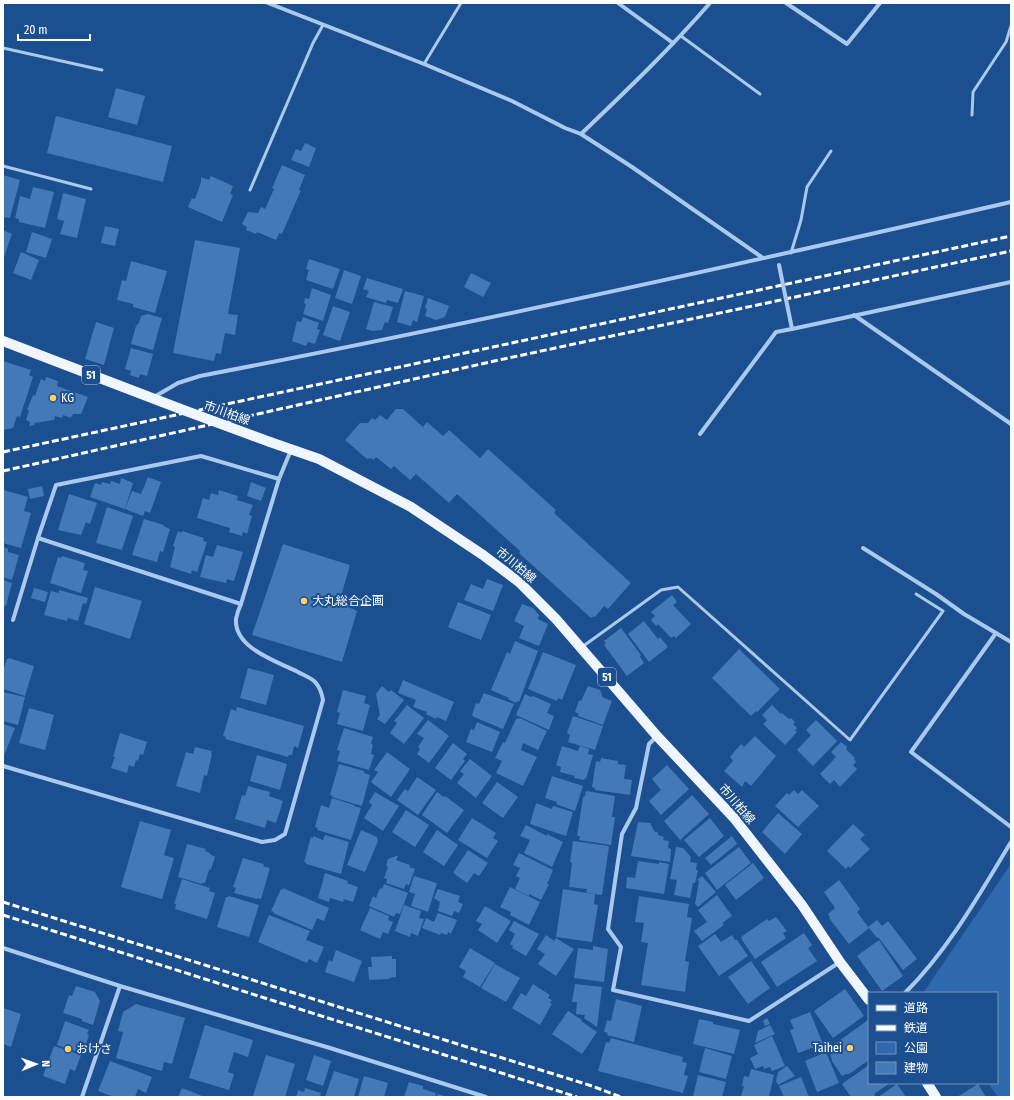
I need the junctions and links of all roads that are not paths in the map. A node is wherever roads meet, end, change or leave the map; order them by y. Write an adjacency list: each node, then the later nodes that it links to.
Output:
1 (268, 3): 7 (street)
2 (461, 3): 12 (lane)
3 (618, 3): 10 (street)
4 (710, 3): 9 (street)
5 (786, 3): 6 (street)
6 (880, 3)
7 (323, 25): 12 (street); 20 (lane)
8 (1011, 26): 15 (lane)
9 (681, 36): 10 (street); 14 (lane)
10 (673, 43): 16 (street)
11 (3, 48): 13 (lane)
12 (424, 64): 16 (street)
13 (102, 70)
14 (760, 94)
15 (972, 114)
16 (581, 134): 24 (street)
17 (831, 151): 22 (lane)
18 (3, 166): 19 (lane)
19 (91, 189)
20 (250, 190)
21 (1011, 202): 22 (street)
22 (791, 253): 23 (street)
23 (777, 256): 24 (street); 27 (street, bridge)
24 (763, 258): 29 (street)
25 (1011, 282): 26 (street)
26 (854, 315): 27 (street); 30 (street)
27 (792, 329): 31 (street)
28 (3, 341): 29 (main road, 市川柏線 / 51)
29 (152, 398): 32 (main road, 市川柏線 / 51, bridge)
30 (1011, 424)
31 (700, 434)
32 (291, 450): 33 (street); 41 (main road, 市川柏線 / 51)
33 (279, 479): 34 (street); 37 (street)
34 (38, 538): 37 (street); 38 (street)
35 (863, 548): 39 (street)
36 (916, 594): 41 (lane)
37 (241, 604): 43 (street)
38 (13, 620)
39 (996, 633): 40 (street); 44 (street)
40 (1011, 642)
41 (582, 647): 42 (main road, 市川柏線 / 51)
42 (657, 736): 47 (main road, 市川柏線 / 51); 47 (street)
43 (3, 766)
44 (1011, 827)
45 (1011, 842): 49 (street)
46 (3, 948): 48 (street)
47 (840, 962): 50 (main road, 市川柏線 / 51)
48 (120, 986): 52 (street); 53 (street)
49 (906, 992)
50 (868, 999)
51 (928, 1084): 54 (main road)
52 (82, 1097)
53 (486, 1097)
54 (936, 1097)

